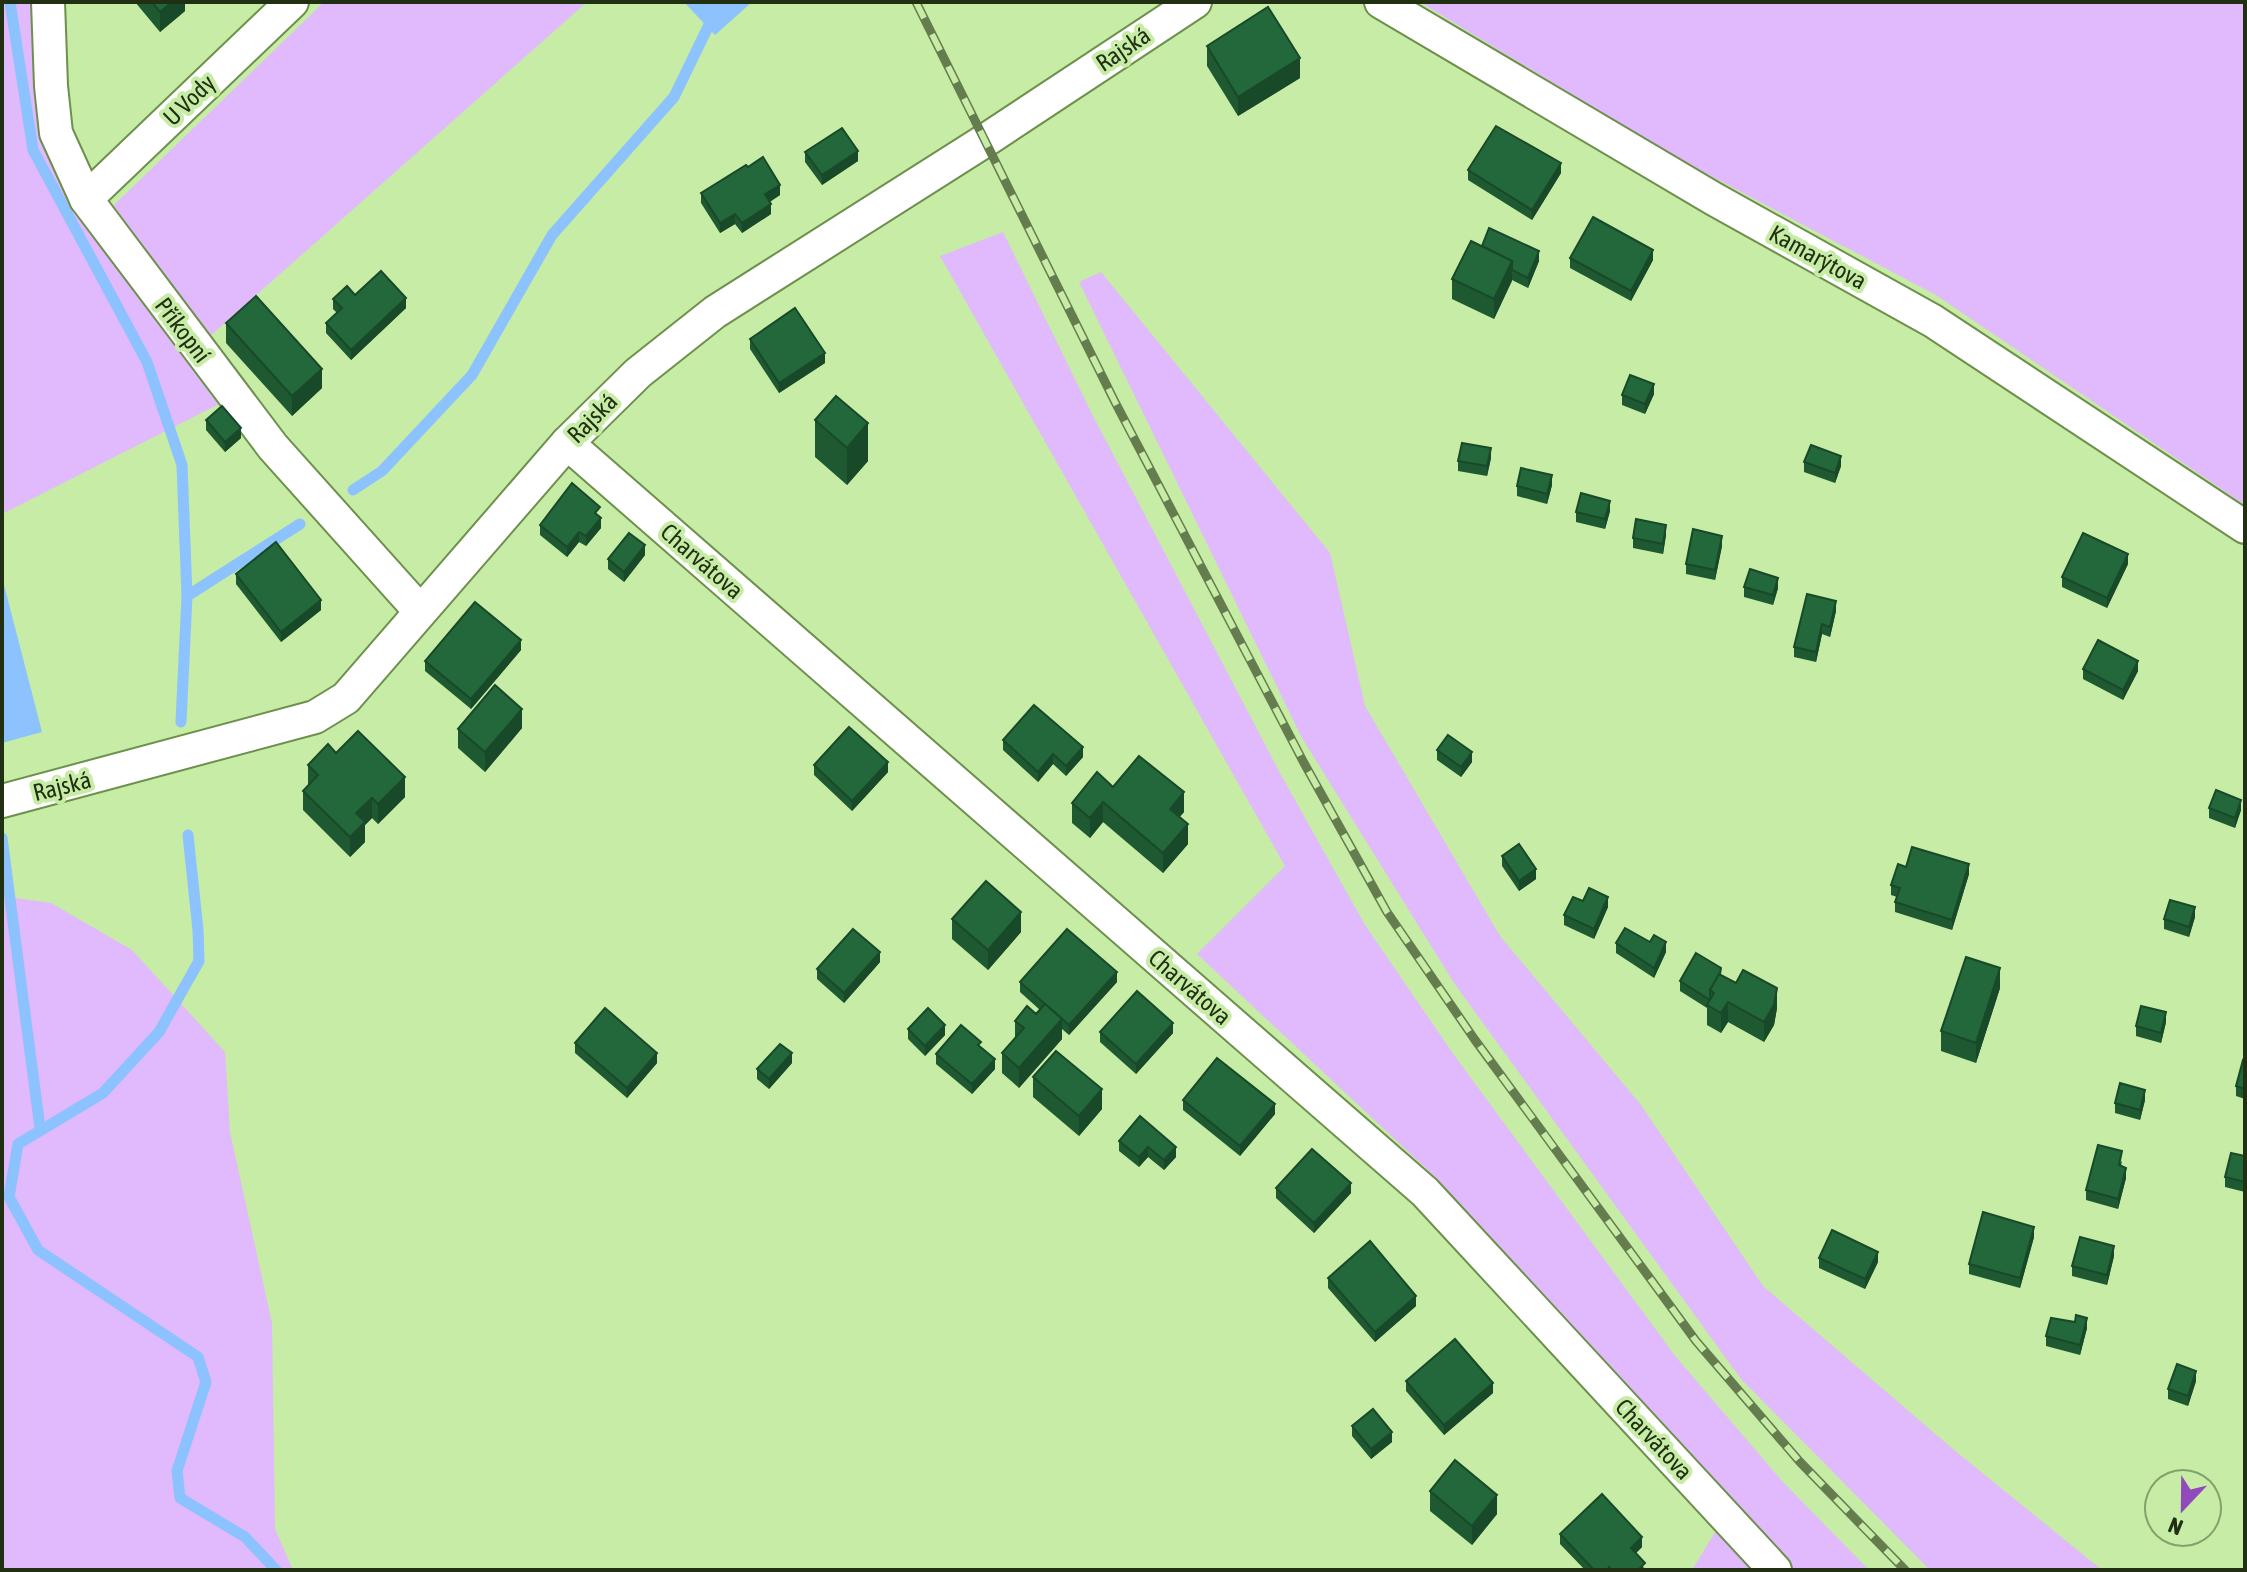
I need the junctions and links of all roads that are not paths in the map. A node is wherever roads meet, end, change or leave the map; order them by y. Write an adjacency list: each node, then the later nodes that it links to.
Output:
1 (48, 2): 5 (street, Příkopní)
2 (292, 2): 5 (street, U Vody)
3 (1195, 2): 6 (street, Rajská)
4 (1381, 2): 7 (street, Kamarýtova)
5 (86, 199): 8 (street, Příkopní)
6 (567, 443): 8 (street, Rajská); 10 (street, Charvátova)
7 (2245, 527)
8 (420, 611): 9 (street, Rajská)
9 (2, 801)
10 (1775, 1570)

